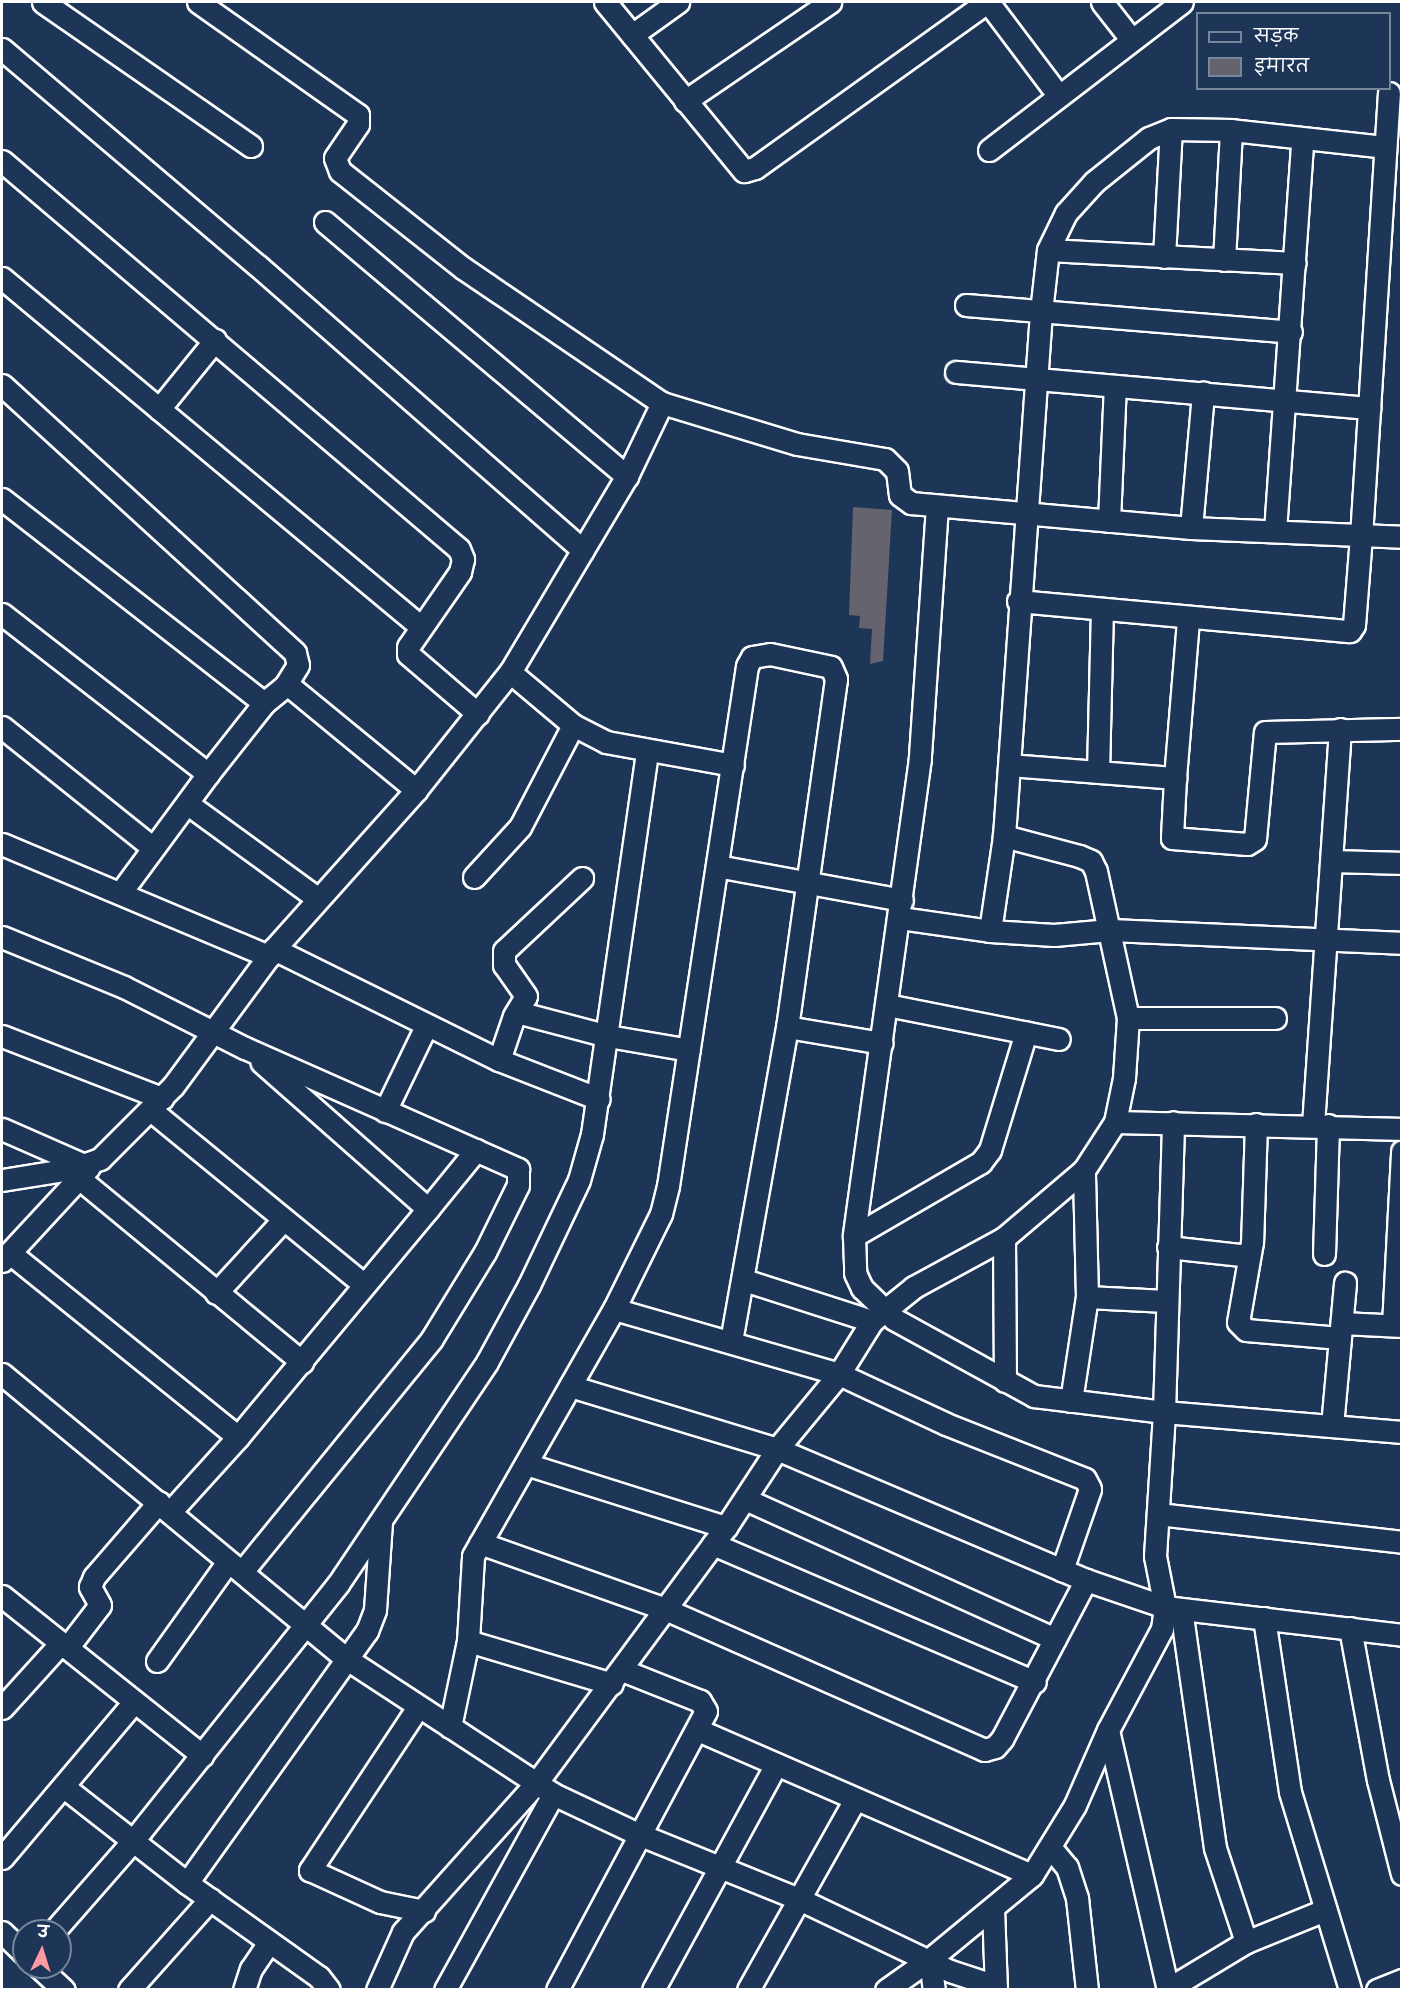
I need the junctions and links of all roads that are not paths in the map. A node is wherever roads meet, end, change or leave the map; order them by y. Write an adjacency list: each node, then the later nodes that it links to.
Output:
1 (44, 2): 18 (street)
2 (198, 2): 38 (street)
3 (604, 2): 9 (street)
4 (678, 2): 9 (street)
5 (830, 2): 14 (street)
6 (988, 2): 13 (street); 14 (street)
7 (1102, 2): 10 (street)
8 (1182, 2): 10 (street)
9 (632, 35): 14 (street)
10 (1131, 39): 13 (street)
11 (2, 49): 50 (street)
12 (1389, 93): 19 (street)
13 (1058, 95): 20 (street)
14 (685, 101)
15 (1172, 129): 16 (street); 23 (street); 24 (street)
16 (1231, 130): 17 (street); 25 (street)
17 (1302, 140): 19 (street); 26 (street)
18 (251, 146)
19 (1385, 147): 39 (street)
20 (989, 150)
21 (2, 161): 31 (street)
22 (325, 222): 41 (street)
23 (1048, 250): 24 (street); 29 (street)
24 (1164, 257): 25 (street)
25 (1224, 260): 26 (street)
26 (1295, 263): 30 (street)
27 (2, 278): 40 (street)
28 (966, 305): 29 (street)
29 (1041, 312): 30 (street); 33 (street)
30 (1291, 332): 37 (street)
31 (215, 340): 40 (street); 55 (street)
32 (956, 372): 33 (street)
33 (1035, 380): 35 (street); 44 (street)
34 (2, 385): 57 (street)
35 (1115, 386): 36 (street); 45 (street)
36 (1203, 393): 37 (street); 46 (street)
37 (1286, 401): 39 (street); 47 (street)
38 (662, 403): 41 (street); 43 (street)
39 (1369, 408): 48 (street)
40 (159, 409): 55 (street)
41 (627, 476): 50 (street)
42 (2, 499): 58 (street)
43 (937, 506): 44 (street); 83 (street)
44 (1025, 514): 45 (street); 51 (street)
45 (1109, 521): 46 (street)
46 (1191, 528): 47 (street)
47 (1275, 531): 48 (street)
48 (1361, 537): 49 (street); 54 (street)
49 (1401, 537)
50 (583, 550): 56 (street)
51 (1018, 601): 52 (street); 66 (street)
52 (1102, 611): 54 (street); 67 (street)
53 (2, 614): 68 (street)
54 (1188, 619): 69 (street)
55 (421, 627): 59 (street)
56 (510, 672): 59 (street); 60 (street)
57 (285, 686): 58 (street); 70 (street)
58 (264, 703): 68 (street)
59 (478, 714): 70 (street)
60 (573, 725): 64 (street); 78 (street)
61 (2, 727): 74 (street)
62 (1340, 729): 63 (street); 69 (street); 75 (street)
63 (1401, 729)
64 (647, 752): 65 (street); 99 (street)
65 (733, 765): 77 (street); 80 (street)
66 (1010, 765): 67 (street); 72 (street)
67 (1098, 772): 69 (street)
68 (208, 774): 71 (street)
69 (1175, 778)
70 (416, 790): 82 (street)
71 (188, 804): 74 (street); 82 (street)
72 (1004, 836): 84 (street); 85 (street)
73 (2, 844): 81 (street)
74 (153, 848): 81 (street)
75 (1332, 861): 76 (street); 87 (street)
76 (1401, 863)
77 (717, 866): 80 (street); 103 (street)
78 (474, 878)
79 (582, 878): 91 (street)
80 (807, 883): 83 (street); 95 (street)
81 (121, 892): 89 (street)
82 (317, 898): 89 (street)
83 (901, 909): 85 (street); 90 (street)
84 (1110, 930): 85 (street); 87 (street); 92 (street)
85 (990, 931)
86 (2, 937): 96 (street)
87 (1326, 937): 88 (street); 111 (street)
88 (1401, 943)
89 (272, 953): 94 (street); 96 (street)
90 (887, 1005): 97 (street); 101 (street)
91 (518, 1011): 99 (street); 104 (street)
92 (1128, 1018): 93 (street); 108 (street)
93 (1275, 1018)
94 (426, 1026): 104 (street); 107 (street)
95 (787, 1027): 101 (street); 127 (street)
96 (214, 1030): 102 (street); 106 (street)
97 (1026, 1032): 100 (street); 121 (street)
98 (2, 1036): 106 (street)
99 (608, 1036): 103 (street); 105 (street)
100 (1059, 1039)
101 (882, 1042): 121 (street)
102 (245, 1048): 107 (street); 119 (street)
103 (689, 1050): 133 (street)
104 (499, 1060): 105 (street)
105 (599, 1099): 153 (street)
106 (157, 1105): 116 (street); 120 (street)
107 (385, 1111): 114 (street)
108 (1114, 1122): 109 (street); 117 (street)
109 (1173, 1122): 110 (street); 123 (street)
110 (1256, 1124): 111 (street); 125 (street)
111 (1321, 1125): 113 (street); 124 (street)
112 (2, 1129): 116 (street)
113 (1401, 1129)
114 (476, 1150): 119 (street); 158 (street)
115 (1401, 1150): 135 (street)
116 (85, 1169): 118 (street); 126 (street); 130 (street)
117 (1084, 1170): 122 (street); 131 (street)
118 (2, 1180)
119 (428, 1209): 129 (street)
120 (284, 1219): 129 (street); 130 (street)
121 (854, 1236): 134 (street)
122 (1004, 1238): 134 (street); 141 (street)
123 (1168, 1247): 125 (street); 132 (street)
124 (1324, 1254)
125 (1249, 1256): 136 (street)
126 (5, 1257): 147 (street)
127 (744, 1280): 134 (street); 137 (street)
128 (1345, 1283): 136 (street)
129 (363, 1284): 138 (street)
130 (216, 1293): 138 (street)
131 (1087, 1297): 132 (street); 143 (street)
132 (1166, 1300): 144 (street)
133 (614, 1309): 137 (street); 142 (street)
134 (878, 1316): 140 (street); 141 (street)
135 (1397, 1325): 136 (street)
136 (1341, 1331): 145 (street)
137 (731, 1341): 140 (street)
138 (302, 1362): 147 (street)
139 (2, 1374): 151 (street)
140 (839, 1374): 148 (street); 159 (street)
141 (1005, 1381): 143 (street)
142 (570, 1386): 148 (street); 149 (street)
143 (1071, 1401): 144 (street)
144 (1164, 1412): 145 (street); 152 (street)
145 (1332, 1426): 146 (street)
146 (1401, 1432)
147 (238, 1437): 151 (street)
148 (777, 1449): 150 (street); 159 (street)
149 (526, 1464): 154 (street); 156 (street)
150 (745, 1499): 154 (street); 168 (street)
151 (165, 1506): 158 (street); 170 (street)
152 (1158, 1514): 155 (street); 162 (street)
153 (381, 1521): 165 (street); 171 (street)
154 (726, 1527): 157 (street)
155 (1401, 1542)
156 (480, 1543): 163 (street); 169 (street)
157 (712, 1544): 163 (street); 174 (street)
158 (234, 1568): 165 (street); 172 (street)
159 (1062, 1570): 160 (street)
160 (1086, 1580): 162 (street); 168 (street)
161 (2, 1596): 170 (street)
162 (1173, 1608): 164 (street); 180 (street); 201 (street)
163 (665, 1609): 173 (street); 174 (street)
164 (1263, 1618): 166 (street); 197 (street)
165 (304, 1624): 171 (street); 181 (street)
166 (1350, 1628): 167 (street); 191 (street)
167 (1401, 1635)
168 (1055, 1639): 174 (street)
169 (468, 1641): 173 (street); 178 (street)
170 (64, 1646): 175 (street); 177 (street)
171 (347, 1659): 176 (street); 193 (street)
172 (157, 1661)
173 (617, 1677): 179 (street); 184 (street)
174 (1035, 1682)
175 (134, 1702): 181 (street); 183 (street)
176 (418, 1707): 178 (street); 198 (street)
177 (2, 1708)
178 (450, 1727): 184 (street)
179 (698, 1730): 182 (street); 186 (street)
180 (1108, 1731): 188 (street); 218 (street)
181 (202, 1755): 187 (street)
182 (776, 1764): 185 (street); 190 (street)
183 (64, 1787): 187 (street); 189 (street)
184 (545, 1788): 186 (street); 198 (street); 211 (street)
185 (855, 1799): 192 (street); 195 (street)
186 (638, 1834): 190 (street); 212 (street)
187 (132, 1842): 193 (street); 199 (street)
188 (1050, 1847): 192 (street); 217 (street)
189 (2, 1858)
190 (719, 1868): 195 (street); 213 (street)
191 (1401, 1874)
192 (1032, 1875): 196 (street)
193 (187, 1883): 194 (street)
194 (210, 1899): 200 (street); 207 (street)
195 (799, 1899): 202 (street); 214 (street)
196 (993, 1908): 202 (street); 205 (street)
197 (1325, 1910): 201 (street); 219 (street)
198 (424, 1911): 210 (street)
199 (65, 1919)
200 (269, 1942): 208 (street); 209 (street)
201 (1246, 1942): 218 (street)
202 (930, 1959): 205 (street); 215 (street); 216 (street)
203 (53, 1979): 206 (street)
204 (1401, 1980): 220 (street)
205 (996, 1988)
206 (64, 1989)
207 (129, 1989)
208 (244, 1989)
209 (329, 1989)
210 (377, 1989)
211 (445, 1989)
212 (556, 1989)
213 (653, 1989)
214 (748, 1989)
215 (886, 1989)
216 (934, 1989)
217 (1087, 1989)
218 (1168, 1989)
219 (1350, 1989)
220 (1377, 1989)

